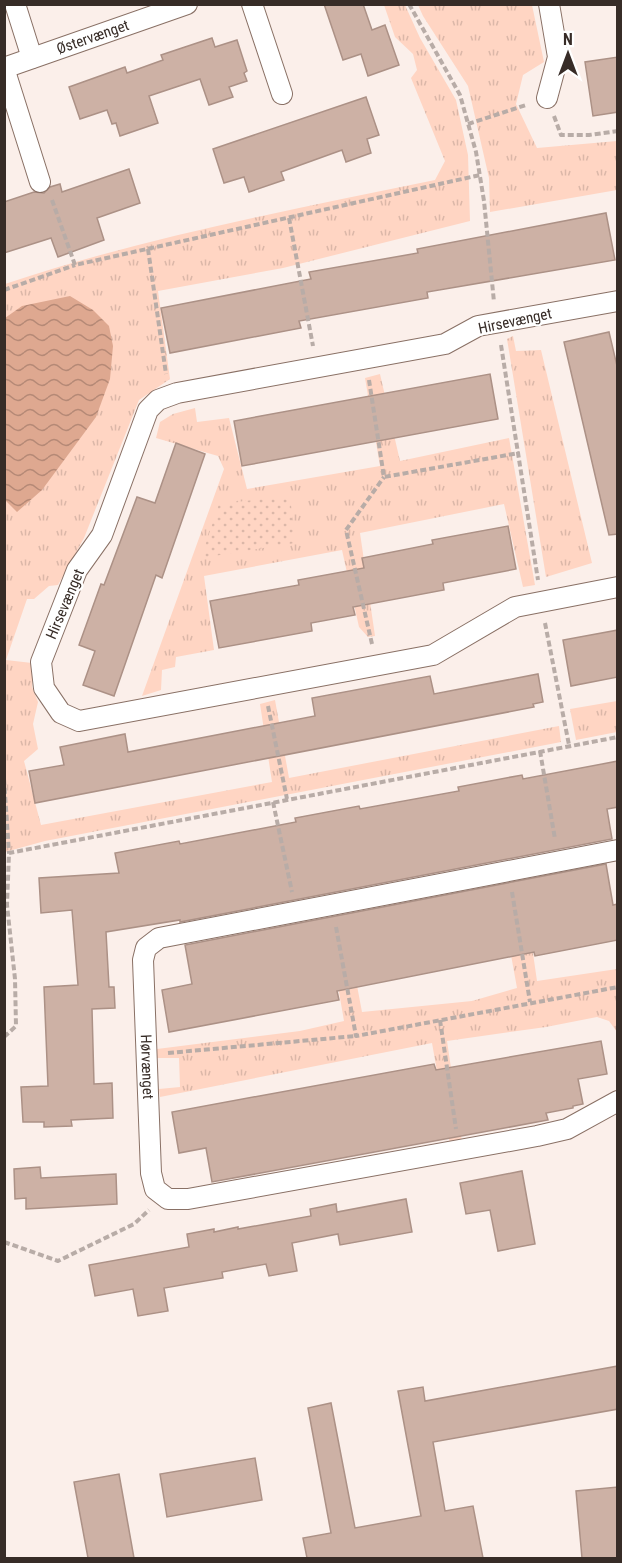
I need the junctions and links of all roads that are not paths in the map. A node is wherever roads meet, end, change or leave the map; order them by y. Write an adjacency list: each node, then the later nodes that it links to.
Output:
1 (15, 4): 5 (street)
2 (187, 4): 5 (street, Østervænget)
3 (252, 4): 7 (street)
4 (549, 4): 8 (street)
5 (32, 58): 6 (street, Østervænget)
6 (4, 68): 9 (street, Østervænget)
7 (282, 94)
8 (547, 99)
9 (40, 182)
10 (618, 301): 11 (street, Hirsevænget)
11 (618, 587)
12 (618, 850): 13 (street, Hørvænget)
13 (618, 1101)

